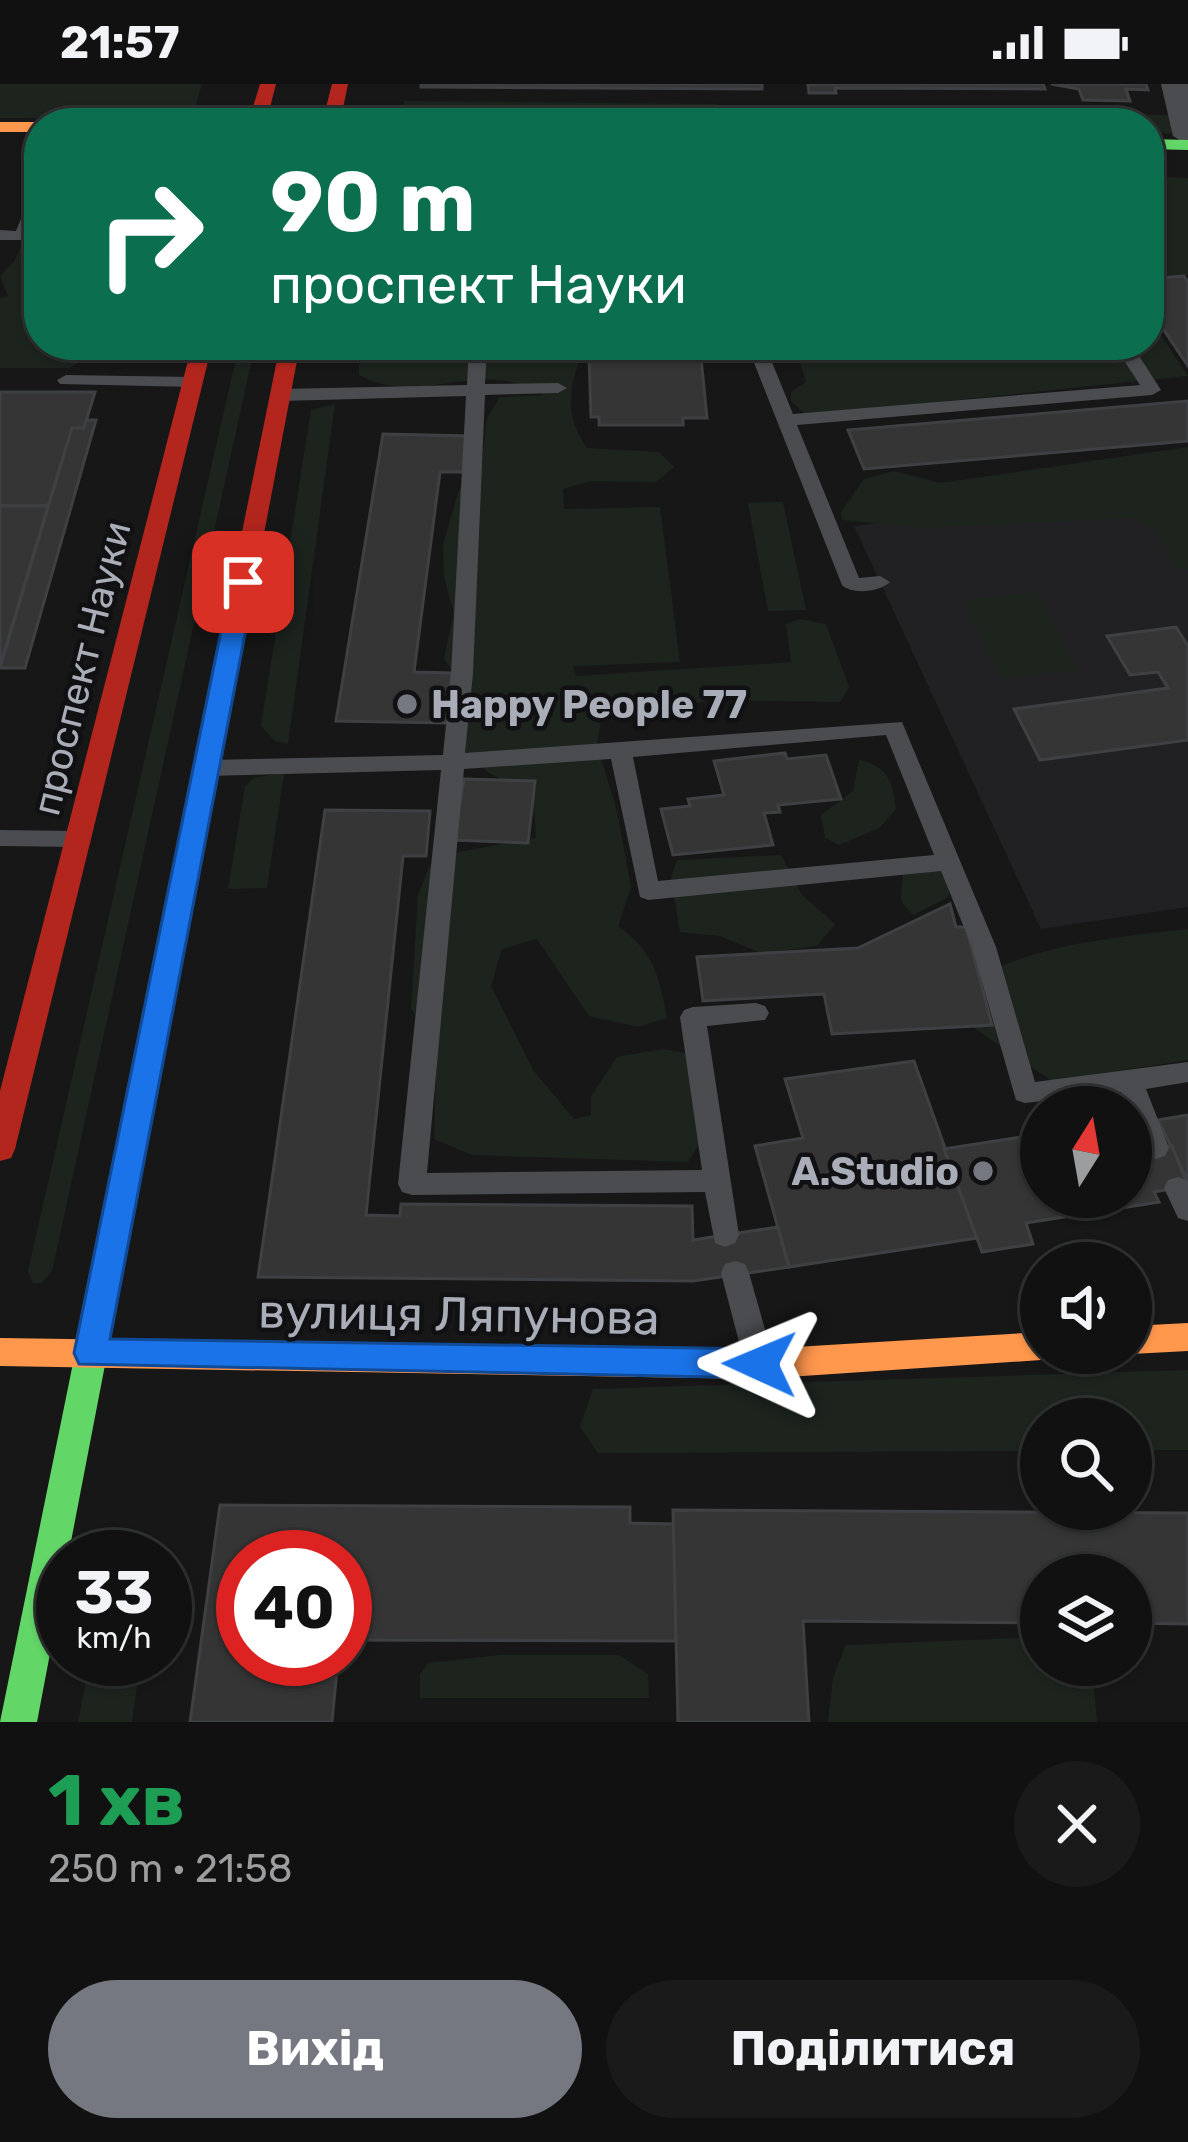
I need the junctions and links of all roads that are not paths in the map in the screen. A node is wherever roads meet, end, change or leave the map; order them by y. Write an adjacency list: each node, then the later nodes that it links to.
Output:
1 (1175, 84): 2 (street)
2 (1188, 140)
3 (198, 360): 9 (main road, проспект Науки)
4 (287, 360): 12 (main road)
5 (478, 360): 11 (lane)
6 (763, 360): 13 (lane)
7 (1133, 360): 13 (lane)
8 (66, 380): 9 (lane)
9 (193, 382): 19 (main road, проспект Науки)
10 (558, 388): 11 (lane)
11 (477, 391): 12 (lane); 16 (lane)
12 (281, 395): 17 (main road)
13 (789, 420): 14 (lane)
14 (880, 582)
15 (621, 751): 16 (lane); 20 (lane); 20 (lane)
16 (452, 762): 17 (lane); 26 (lane)
17 (205, 768): 33 (main road)
18 (0, 838): 19 (lane)
19 (78, 839): 25 (main road, проспект Науки)
20 (949, 862): 23 (lane)
21 (756, 1013): 26 (lane)
22 (1188, 1072): 23 (lane)
23 (1130, 1081): 24 (lane)
24 (1156, 1148)
25 (0, 1149)
26 (716, 1181): 27 (lane)
27 (725, 1235)
28 (736, 1273): 34 (lane)
29 (1188, 1336): 30 (main road)
30 (1152, 1339)
31 (1020, 1347): 34 (main road, вулиця Ляпунова)
32 (0, 1352): 33 (main road, вулиця Ляпунова)
33 (90, 1353): 34 (main road, вулиця Ляпунова); 35 (main road)
34 (760, 1364)
35 (18, 1722)

